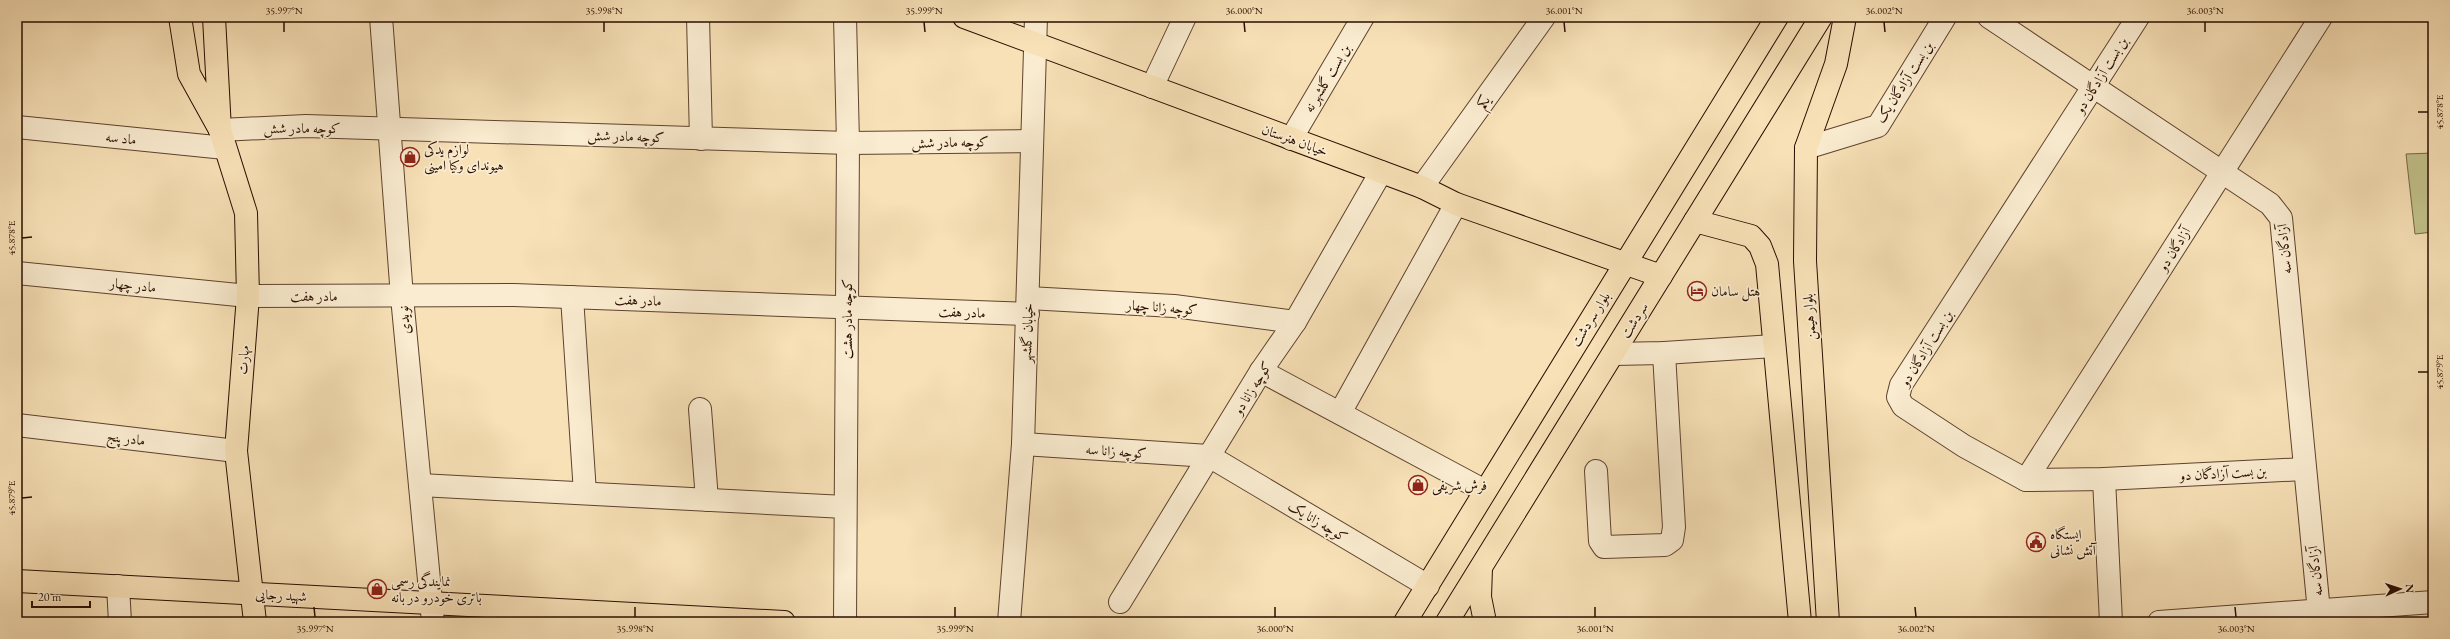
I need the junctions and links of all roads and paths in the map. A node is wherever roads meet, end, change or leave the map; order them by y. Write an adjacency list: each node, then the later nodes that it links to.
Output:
1 (180, 17): 23 (main road, مهارت)
2 (214, 17): 23 (main road, مهارت)
3 (381, 17): 22 (street, نویدی)
4 (698, 17): 24 (street)
5 (846, 17): 27 (street, کوچه مادر هشت)
6 (964, 17): 18 (main road, خیابان هنرستان)
7 (1036, 17): 18 (street, خیابان گلشهر)
8 (1185, 17): 19 (street)
9 (1363, 17): 25 (street, بن بست گلشهر نه)
10 (1544, 17): 31 (street, یکم)
11 (1777, 17): 34 (main road, بلوار سردشت)
12 (1821, 17): 33 (main road, سردشت)
13 (1845, 17): 28 (main road, بلوار هیمن)
14 (1945, 17): 28 (street, بن بست آزادگان یک)
15 (1988, 17): 20 (street, آزادگان سه)
16 (2138, 17): 20 (street, بن بست آزادگان دو)
17 (2321, 17): 30 (street, آزادگان دو)
18 (1034, 43): 19 (main road, خیابان هنرستان); 26 (street, خیابان گلشهر)
19 (1152, 87): 25 (main road, خیابان هنرستان)
20 (2093, 87): 30 (street, آزادگان سه); 56 (street, بن بست آزادگان دو)
21 (17, 127): 23 (street, ماد سه)
22 (390, 129): 23 (street, کوچه مادر شش); 24 (street, کوچه مادر شش); 38 (street, نویدی)
23 (222, 139): 37 (main road, مهارت)
24 (701, 139): 27 (street, کوچه مادر شش)
25 (1291, 139): 29 (main road, خیابان هنرستان)
26 (1032, 141): 27 (street, کوچه مادر شش); 40 (street, خیابان گلشهر)
27 (848, 143): 41 (street, کوچه مادر هشت)
28 (1806, 148): 84 (main road, بلوار هیمن)
29 (1381, 172): 31 (main road, خیابان هنرستان); 42 (street, کوچه زانا دو)
30 (2222, 173): 53 (street, آزادگان سه); 56 (street, آزادگان دو)
31 (1422, 187): 32 (main road, خیابان هنرستان)
32 (1456, 204): 34 (main road, خیابان هنرستان); 48 (street)
33 (1695, 220): 36 (main road, سردشت); 43 (main road)
34 (1625, 263): 36 (main road, خیابان هنرستان); 58 (main road, بلوار سردشت)
35 (17, 273): 37 (street, مادر چهار)
36 (1661, 276): 45 (main road, سردشت)
37 (248, 296): 38 (street, مادر هفت); 51 (main road, مهارت)
38 (402, 297): 39 (street, مادر هفت); 57 (street, نویدی)
39 (572, 297): 41 (street, مادر هفت); 59 (street)
40 (1028, 306): 41 (street, مادر هفت); 42 (street, کوچه زانا چهار); 50 (street, خیابان گلشهر)
41 (847, 307): 61 (street, کوچه مادر هشت)
42 (1295, 322): 46 (street, کوچه زانا دو)
43 (1774, 346): 44 (street); 81 (main road)
44 (1664, 353): 45 (street); 54 (street)
45 (1613, 354): 62 (main road, سردشت)
46 (1262, 371): 48 (street); 52 (street, کوچه زانا دو)
47 (700, 409): 60 (street)
48 (1340, 413): 58 (street)
49 (17, 425): 51 (street, مادر پنج)
50 (1023, 444): 52 (street, کوچه زانا سه); 77 (street, خیابان گلشهر)
51 (236, 451): 66 (main road, مهارت)
52 (1209, 456): 65 (street, کوچه زانا یک); 67 (street, کوچه زانا دو)
53 (2304, 469): 55 (street, بن بست آزادگان دو); 70 (street, آزادگان سه)
54 (1596, 470)
55 (2104, 479): 56 (street, بن بست آزادگان دو); 85 (street)
56 (2026, 480)
57 (420, 485): 59 (street); 69 (street, نویدی)
58 (1484, 491): 65 (main road, بلوار سردشت)
59 (585, 493): 60 (street)
60 (707, 500): 61 (street)
61 (845, 507): 76 (street, کوچه مادر هشت)
62 (1481, 568): 79 (main road, سردشت); 80 (main road)
63 (17, 581): 64 (main road, شهید رجایی)
64 (118, 586): 66 (main road, شهید رجایی); 73 (street)
65 (1428, 586): 78 (main road, بلوار سردشت)
66 (252, 594): 69 (main road, شهید رجایی); 74 (main road, مهارت)
67 (1120, 602)
68 (2433, 602): 70 (street)
69 (432, 612): 71 (main road, شهید رجایی)
70 (2320, 616): 86 (street)
71 (591, 617): 72 (main road, شهید رجایی)
72 (746, 621): 75 (main road, شهید رجایی)
73 (120, 622)
74 (254, 622)
75 (784, 622)
76 (845, 622)
77 (1009, 622)
78 (1404, 622)
79 (1447, 622)
80 (1485, 622)
81 (1800, 622)
82 (1810, 622): 83 (main road)
83 (1821, 622)
84 (1828, 622)
85 (2111, 622)
86 (2159, 622)

